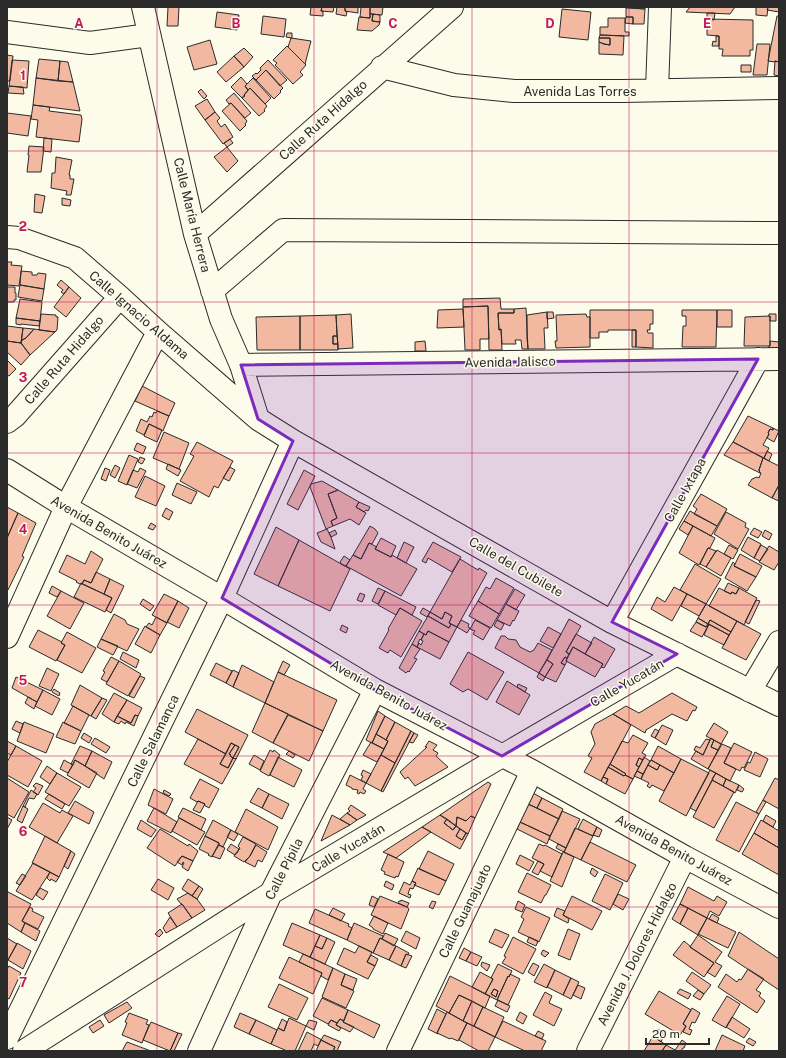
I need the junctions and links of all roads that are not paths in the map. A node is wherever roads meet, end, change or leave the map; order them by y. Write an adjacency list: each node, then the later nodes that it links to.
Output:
1 (143, 7): 5 (street, Calle María Herrera)
2 (452, 7): 6 (street, Calle Ruta Hidalgo)
3 (660, 7): 8 (street)
4 (7, 32): 5 (street)
5 (149, 35): 10 (street, Calle María Herrera)
6 (382, 67): 8 (street, Avenida Las Torres); 10 (street, Calle Ruta Hidalgo)
7 (779, 88): 8 (street, Avenida Las Torres)
8 (657, 90)
9 (779, 233): 12 (street)
10 (195, 234): 12 (street, Calle María Herrera)
11 (7, 237): 13 (street, Calle Ignacio Aldama)
12 (212, 291): 17 (street, Calle María Herrera)
13 (120, 297): 14 (street, Calle Ignacio Aldama); 19 (street, Calle Ruta Hidalgo)
14 (158, 332): 18 (street, Calle Ignacio Aldama); 22 (street)
15 (758, 359): 16 (street, Avenida Jalisco); 17 (street, Avenida Jalisco); 24 (street, Calle Ixtapa)
16 (779, 359)
17 (241, 365): 18 (street, Calle María Herrera)
18 (258, 418): 20 (street, Calle del Cubilete)
19 (7, 422)
20 (293, 441): 23 (street, Calle Salamanca); 24 (street, Calle del Cubilete)
21 (7, 470): 22 (street, Avenida Benito Juárez)
22 (66, 508): 23 (street, Avenida Benito Juárez); 25 (street)
23 (222, 598): 28 (street, Avenida Benito Juárez); 36 (street, Calle Salamanca)
24 (612, 622): 27 (street, Calle del Cubilete)
25 (7, 637)
26 (779, 642): 29 (street)
27 (677, 654): 29 (street, Calle del Cubilete); 31 (street, Calle Yucatán)
28 (375, 690): 31 (street, Avenida Benito Juárez); 34 (street, Calle Pípila)
29 (750, 691): 30 (street, Calle del Cubilete)
30 (779, 705)
31 (502, 756): 32 (street, Avenida Benito Juárez); 34 (street, Calle Yucatán)
32 (532, 771): 33 (street, Avenida Benito Juárez); 39 (street, Calle Guanajuato)
33 (685, 857): 35 (street, Avenida Benito Juárez); 40 (street, Avenida J. Dolores Hidalgo)
34 (271, 893): 37 (street, Calle Yucatán); 38 (street, Calle Pípila)
35 (779, 907)
36 (7, 1038)
37 (24, 1051)
38 (199, 1051)
39 (398, 1051)
40 (588, 1051)

